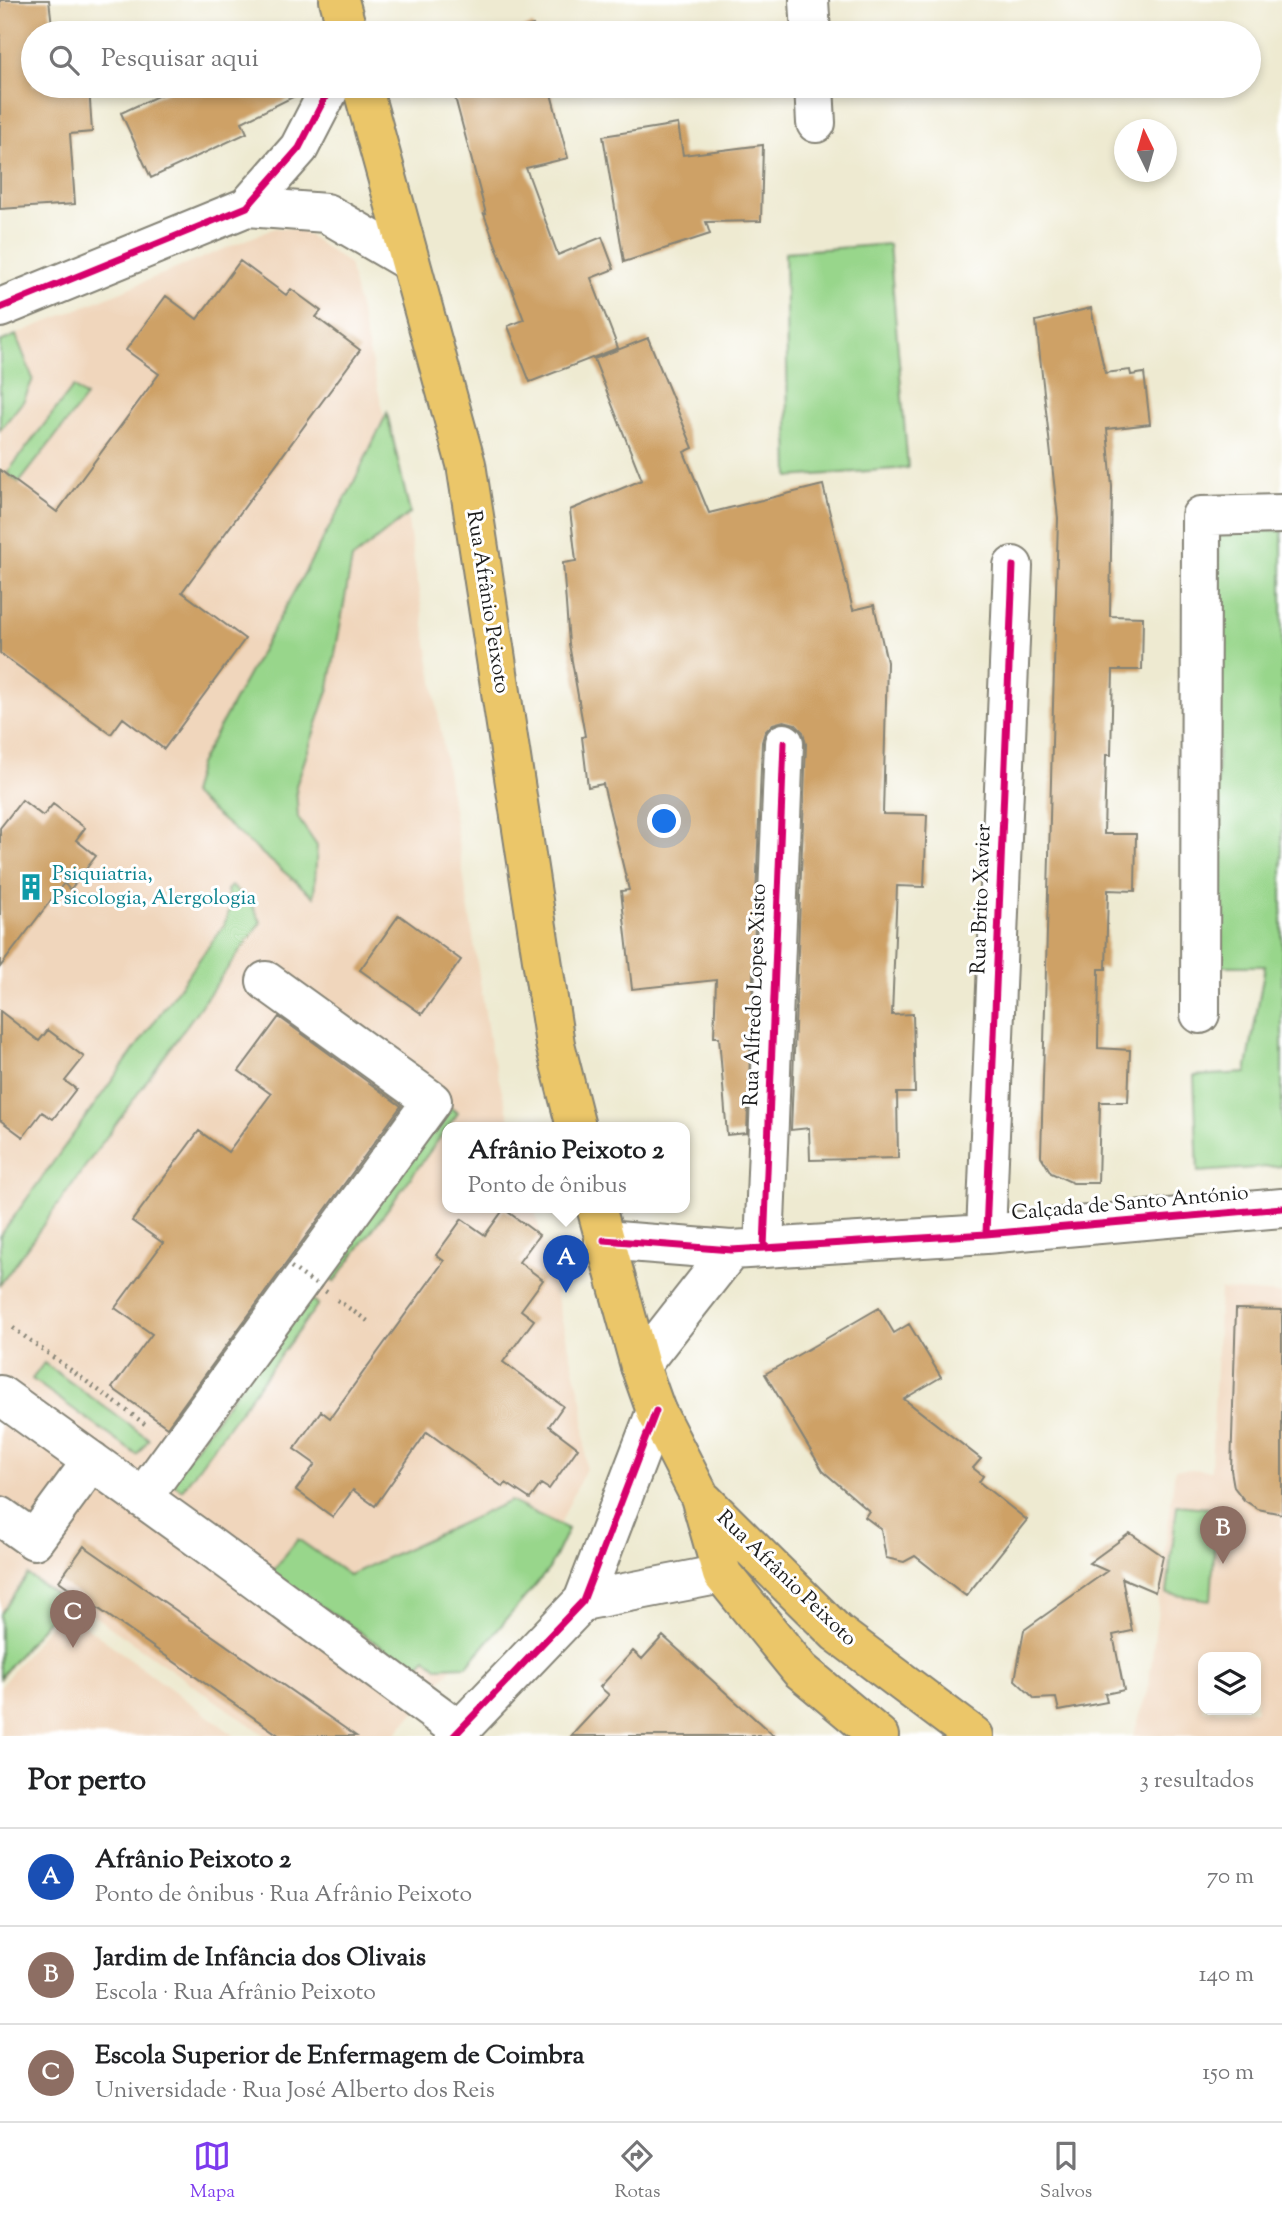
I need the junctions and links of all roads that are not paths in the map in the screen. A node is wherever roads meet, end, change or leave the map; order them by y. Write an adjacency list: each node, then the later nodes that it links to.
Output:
1 (339, 0): 3 (main road)
2 (809, 0): 4 (street)
3 (345, 21)
4 (810, 21)
5 (325, 98): 7 (street)
6 (365, 98): 8 (main road, Rua Afrânio Peixoto)
7 (247, 207): 8 (street); 9 (street)
8 (410, 262): 15 (main road, Rua Afrânio Peixoto)
9 (0, 308)
10 (1282, 514): 14 (street)
11 (1013, 566): 18 (street, Rua Brito Xavier)
12 (784, 743): 19 (street, Rua Alfredo Lopes Xisto)
13 (266, 981): 24 (street)
14 (1200, 1014)
15 (575, 1122)
16 (1282, 1208): 18 (street, Calçada de Santo António)
17 (600, 1223): 19 (street, Calçada de Santo António); 20 (main road, Rua Afrânio Peixoto)
18 (986, 1234): 19 (street, Calçada de Santo António)
19 (748, 1249): 20 (street)
20 (640, 1366): 22 (main road, Rua Afrânio Peixoto)
21 (0, 1395): 23 (street)
22 (656, 1411): 25 (main road, Rua Afrânio Peixoto); 28 (street)
23 (92, 1461): 24 (street); 26 (street)
24 (142, 1497): 29 (street)
25 (700, 1497): 27 (main road, Rua Afrânio Peixoto); 31 (main road, Rua Afrânio Peixoto)
26 (0, 1516)
27 (722, 1574): 28 (street); 30 (main road, Rua Afrânio Peixoto)
28 (583, 1601): 29 (street)
29 (457, 1733)
30 (871, 1733)
31 (974, 1736)

